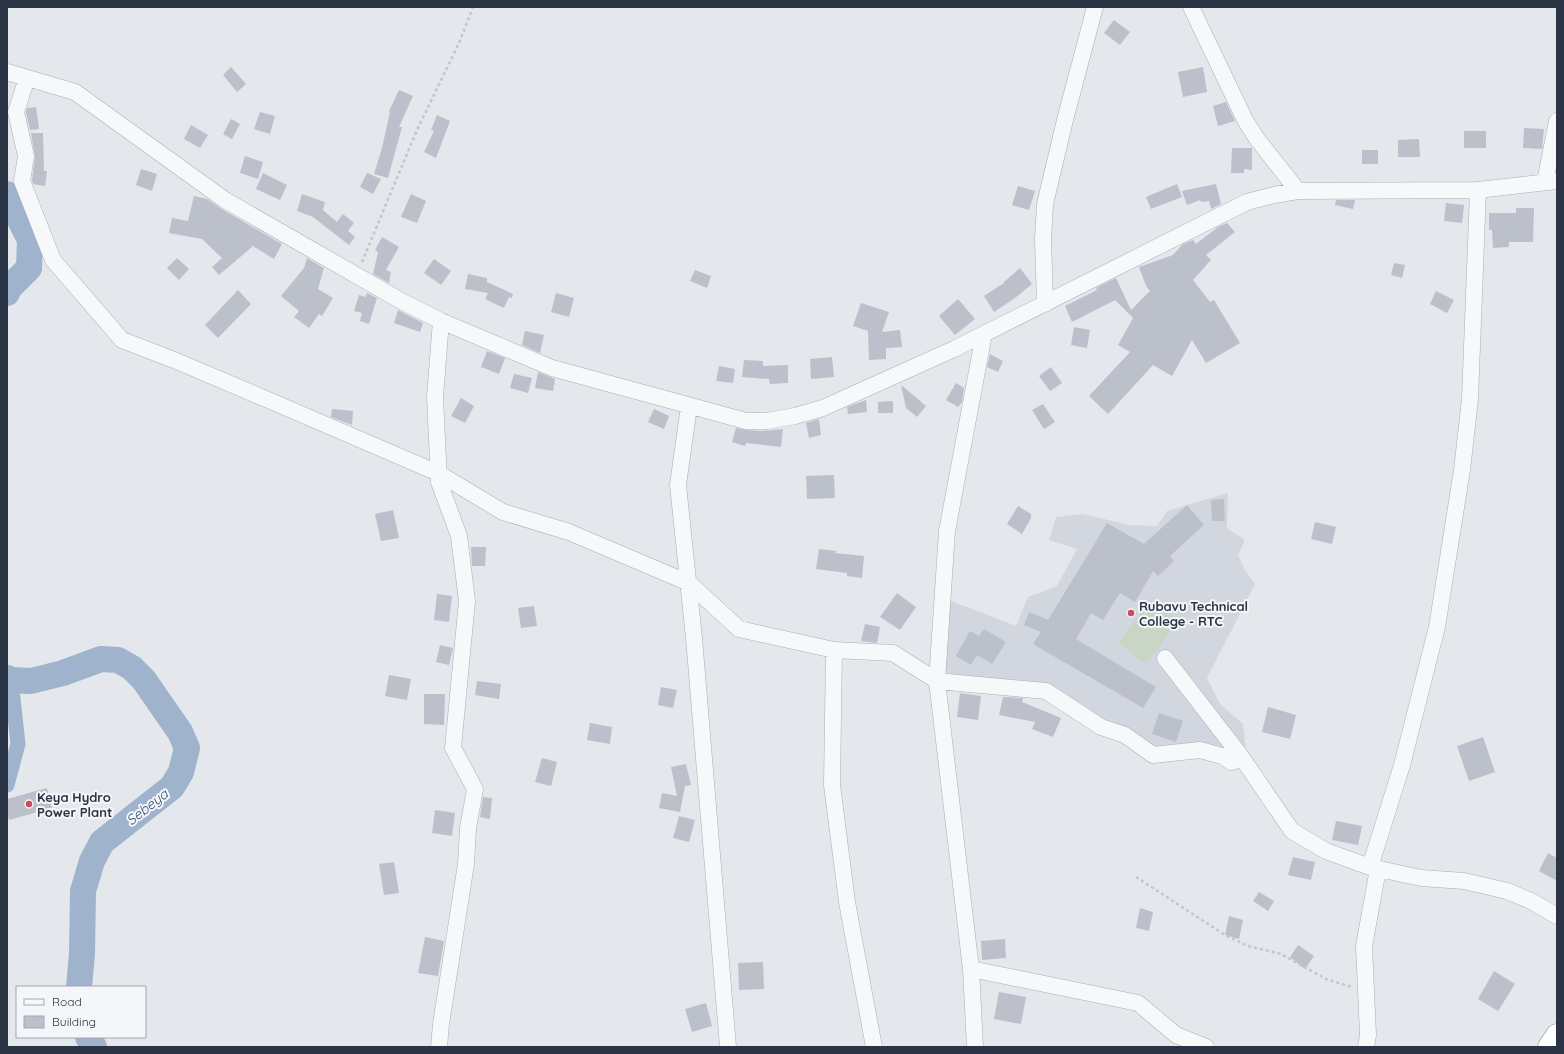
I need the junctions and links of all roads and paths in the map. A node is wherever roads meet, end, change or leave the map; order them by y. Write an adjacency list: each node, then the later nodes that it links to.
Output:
1 (473, 7): 10 (path)
2 (1096, 7): 11 (street)
3 (1192, 7): 9 (street)
4 (7, 72): 5 (street)
5 (27, 78): 10 (street); 15 (street)
6 (1557, 121): 7 (street)
7 (1551, 182): 8 (street)
8 (1478, 190): 9 (street); 21 (street)
9 (1298, 191): 11 (street)
10 (356, 276): 12 (street)
11 (1045, 304): 13 (street)
12 (441, 320): 14 (street); 15 (street)
13 (984, 334): 14 (street); 19 (street)
14 (689, 406): 16 (street)
15 (438, 473): 16 (street); 27 (street)
16 (689, 584): 17 (street); 28 (street)
17 (834, 650): 19 (street); 29 (street)
18 (1165, 658): 20 (street)
19 (937, 681): 20 (street); 24 (street)
20 (1243, 759): 21 (street)
21 (1374, 868): 23 (street); 25 (street)
22 (1136, 877): 25 (path)
23 (1557, 916)
24 (971, 969): 30 (street); 31 (street)
25 (1366, 992): 32 (street)
26 (1557, 1035): 33 (highway)
27 (439, 1047)
28 (728, 1047)
29 (874, 1047)
30 (975, 1047)
31 (1206, 1047)
32 (1366, 1047)
33 (1549, 1047)

